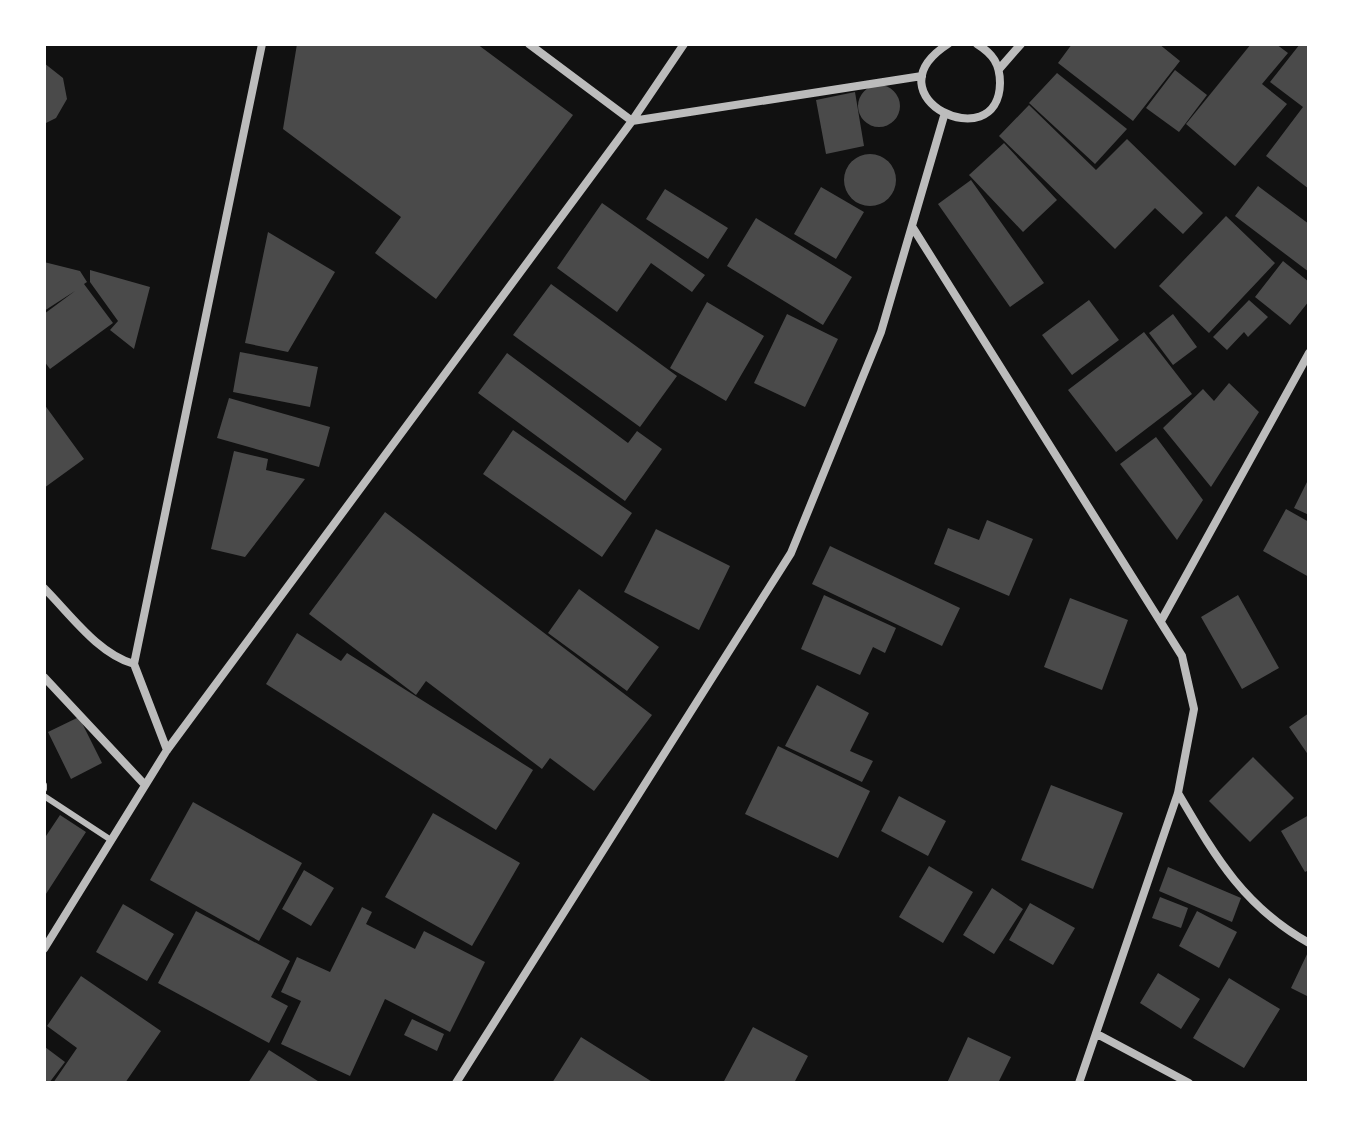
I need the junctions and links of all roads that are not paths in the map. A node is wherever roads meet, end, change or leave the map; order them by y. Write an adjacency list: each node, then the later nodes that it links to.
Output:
1 (262, 44): 15 (street)
2 (529, 44): 10 (street)
3 (684, 44): 10 (street)
4 (948, 44): 8 (street)
5 (977, 44): 7 (street)
6 (1021, 44): 7 (street)
7 (1000, 68): 9 (street)
8 (922, 76): 9 (street); 10 (street)
9 (944, 116): 11 (street)
10 (632, 121): 17 (street)
11 (913, 228): 14 (street); 25 (street)
12 (1309, 353): 14 (street)
13 (44, 588): 15 (street)
14 (1161, 621): 19 (street)
15 (134, 664): 17 (street)
16 (44, 677): 18 (street)
17 (167, 750): 18 (street)
18 (145, 785): 21 (street)
19 (1178, 793): 22 (street); 24 (street)
20 (44, 796): 21 (lane)
21 (111, 840): 23 (street)
22 (1309, 943)
23 (44, 949)
24 (1097, 1034): 26 (street); 27 (street)
25 (456, 1083)
26 (1079, 1083)
27 (1189, 1083)

